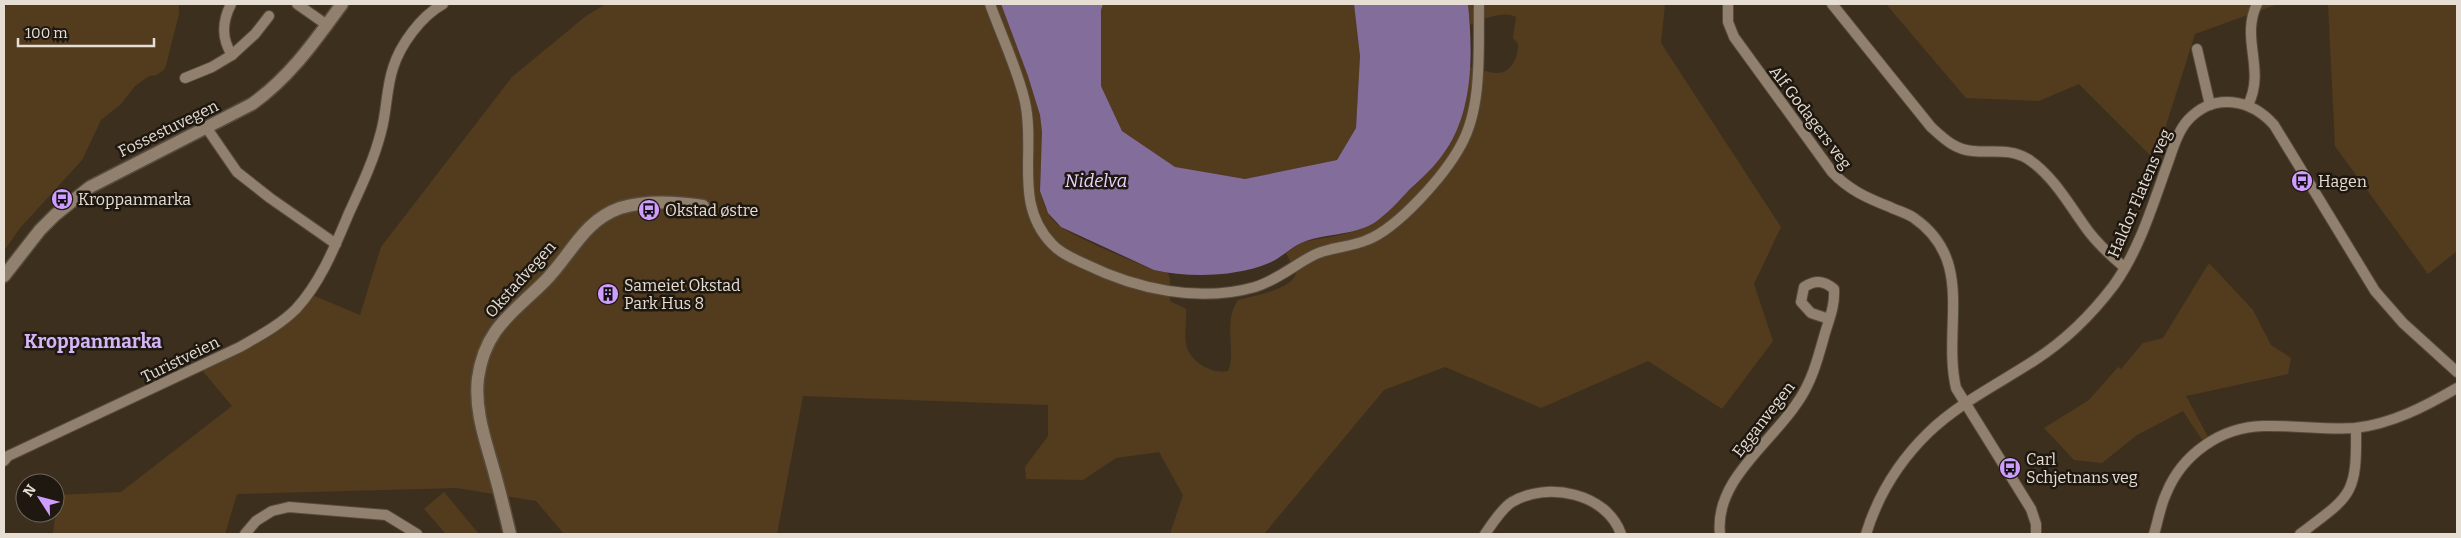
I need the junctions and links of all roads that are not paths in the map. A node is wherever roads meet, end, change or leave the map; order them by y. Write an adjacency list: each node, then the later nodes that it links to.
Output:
1 (230, 4): 13 (street)
2 (297, 4): 11 (street)
3 (342, 4): 11 (street, Fossestuvegen)
4 (443, 4): 19 (street, Turistveien)
5 (990, 4): 6 (street)
6 (1480, 4)
7 (1728, 4): 25 (street, Alf Godagers veg)
8 (1832, 4): 20 (street)
9 (2257, 4): 16 (street)
10 (269, 16): 13 (street)
11 (327, 25): 17 (street, Fossestuvegen)
12 (2197, 49): 15 (street)
13 (232, 55): 14 (street)
14 (185, 78)
15 (2210, 105): 16 (street); 20 (street, Haldor Flatens veg)
16 (2248, 105): 23 (street)
17 (206, 127): 19 (street); 21 (street, Fossestuvegen)
18 (703, 206): 30 (street, Okstadvegen)
19 (336, 244): 27 (street, Turistveien)
20 (2124, 267): 25 (street, Haldor Flatens veg)
21 (4, 276)
22 (1829, 319): 33 (street, Egganvegen)
23 (2457, 372)
24 (2457, 388): 26 (street)
25 (1965, 404): 34 (street); 35 (street, Alf Godagers veg)
26 (2356, 428): 36 (street); 37 (street)
27 (4, 461)
28 (244, 534): 29 (street)
29 (417, 534)
30 (510, 534)
31 (1486, 534): 32 (street)
32 (1621, 534)
33 (1720, 534)
34 (1866, 534)
35 (2036, 534)
36 (2154, 534)
37 (2300, 534)

